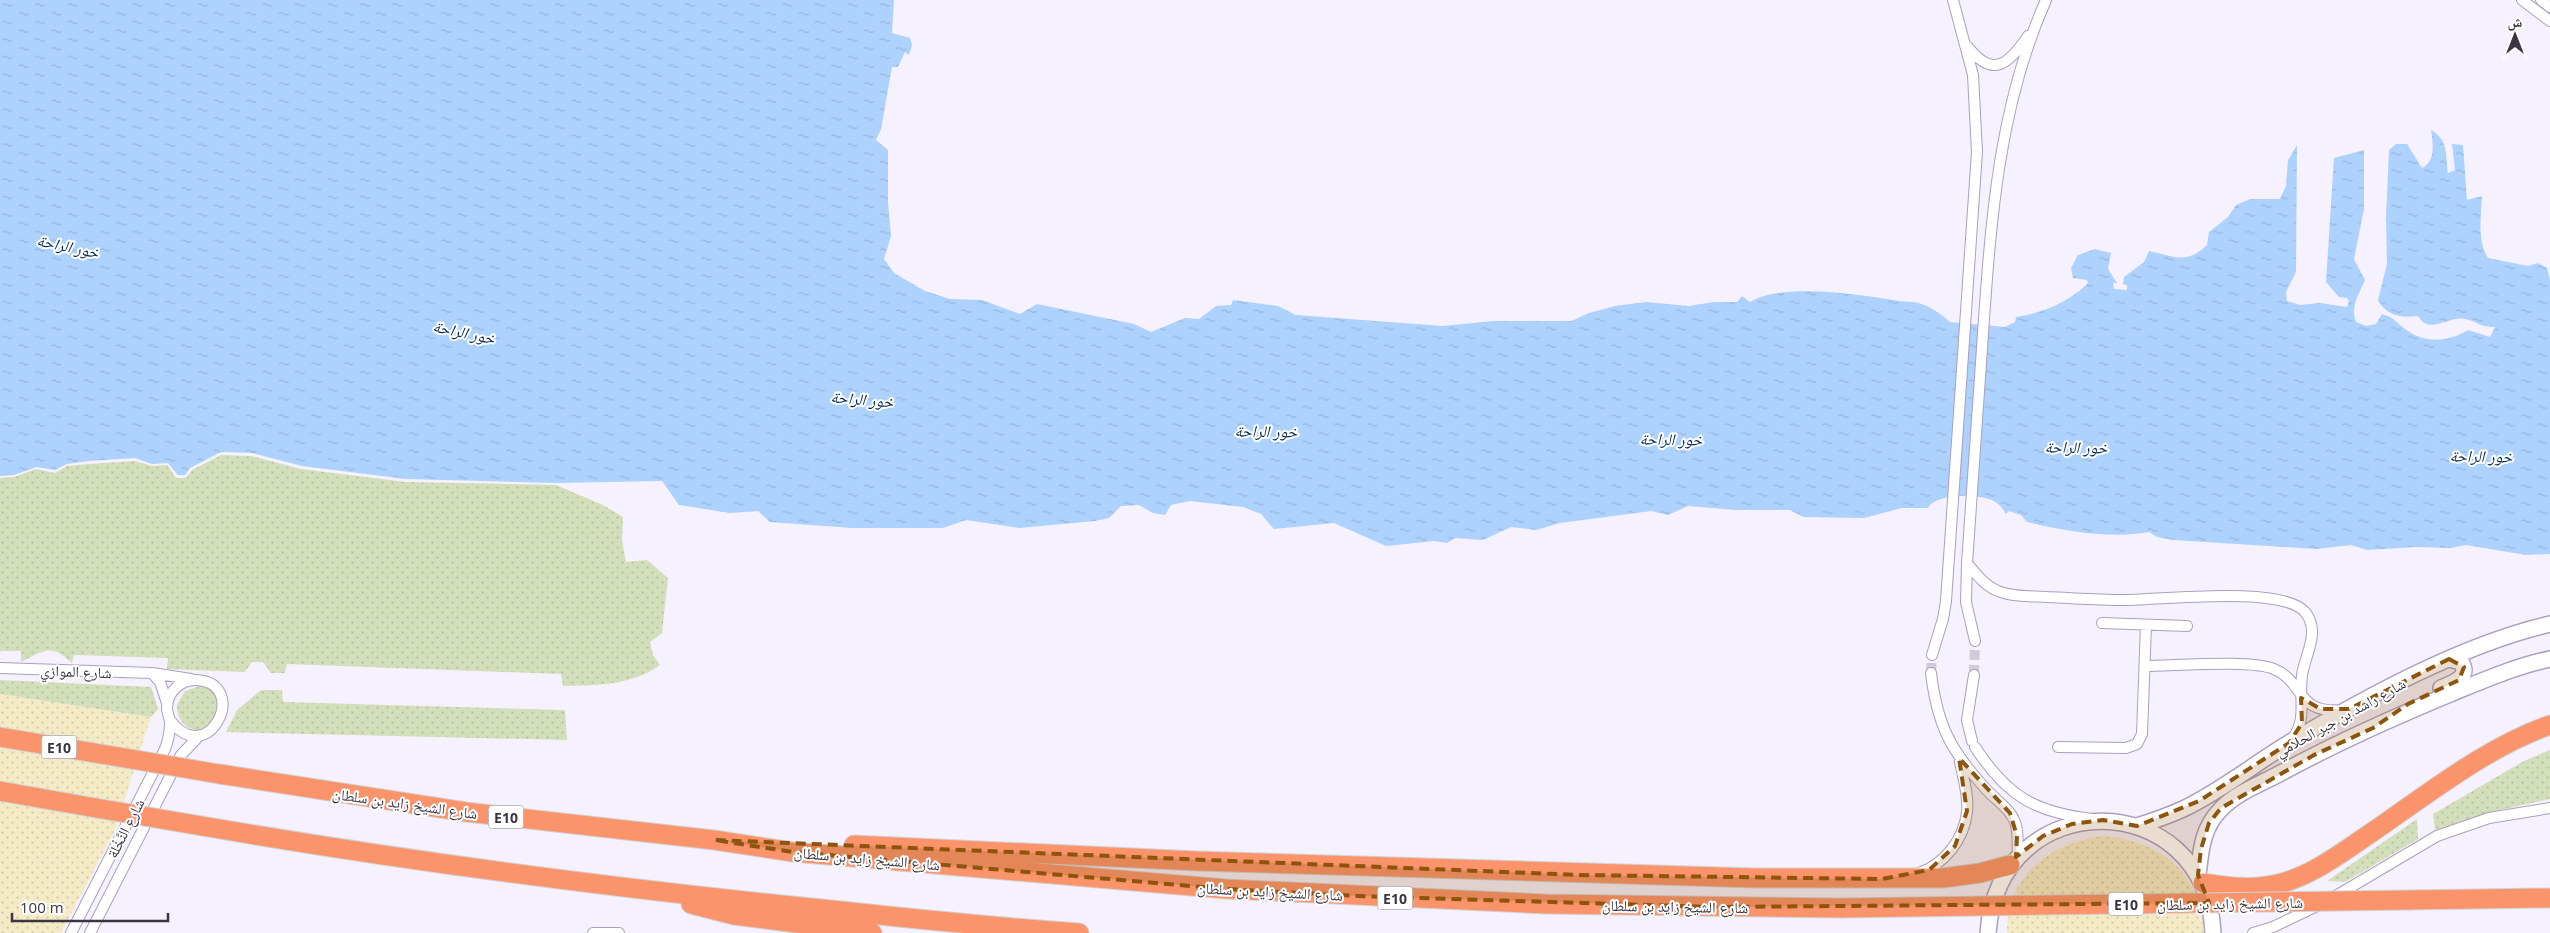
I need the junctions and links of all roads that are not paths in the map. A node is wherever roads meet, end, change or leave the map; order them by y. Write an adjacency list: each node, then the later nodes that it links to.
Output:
1 (1953, 0): 8 (street)
2 (2046, 0): 7 (street)
3 (2522, 0): 6 (street)
4 (2541, 0): 5 (street)
5 (2550, 7)
6 (2550, 22)
7 (2036, 24): 8 (street); 9 (street)
8 (1964, 43): 15 (street)
9 (1967, 563): 14 (street); 24 (street)
10 (2102, 623): 12 (street)
11 (2550, 624): 16 (main road, شارع راشد بن جبر الحلامي)
12 (2146, 625): 13 (street); 18 (street)
13 (2187, 626)
14 (1975, 641)
15 (1932, 655)
16 (2449, 658): 26 (main road, شارع راشد بن جبر الحلامي); 29 (main road)
17 (2550, 658): 29 (main road, شارع راشد بن جبر الحلامي)
18 (2145, 666): 24 (street); 33 (street)
19 (0, 668): 20 (street, شارع الموازي)
20 (152, 673): 23 (street, شارع الموازي); 25 (street)
21 (1931, 673): 34 (street)
22 (1974, 675): 37 (street)
23 (192, 680): 25 (street); 30 (street)
24 (2301, 698): 26 (street); 32 (street)
25 (167, 706): 27 (street)
26 (2349, 709): 32 (main road, شارع راشد بن جبر الحلامي)
27 (170, 720): 30 (street); 46 (street, شارع النَّخْلة)
28 (2550, 725): 42 (highway)
29 (2373, 728): 42 (main road, شارع راشد بن جبر الحلامي)
30 (200, 735): 47 (street, شارع النَّخْلة)
31 (0, 737): 39 (highway, شارع الشيخ زايد بن سلطان / E10, bridge)
32 (2289, 743): 38 (main road, شارع راشد بن جبر الحلامي)
33 (2058, 746)
34 (1959, 758): 40 (street); 41 (street)
35 (0, 791): 43 (highway, bridge)
36 (2550, 808): 54 (street)
37 (2103, 820): 38 (main road); 40 (main road)
38 (2137, 826): 42 (main road)
39 (714, 840): 41 (highway); 44 (highway, شارع الشيخ زايد بن سلطان / E10, bridge)
40 (2014, 861): 41 (highway); 52 (main road)
41 (1882, 879)
42 (2200, 879): 53 (main road)
43 (668, 893): 50 (highway); 51 (highway)
44 (2550, 898)
45 (606, 932): 48 (street); 49 (street)
46 (71, 933)
47 (90, 933)
48 (593, 933)
49 (619, 933)
50 (872, 933)
51 (1079, 933)
52 (1988, 933)
53 (2213, 933)
54 (2253, 933)

